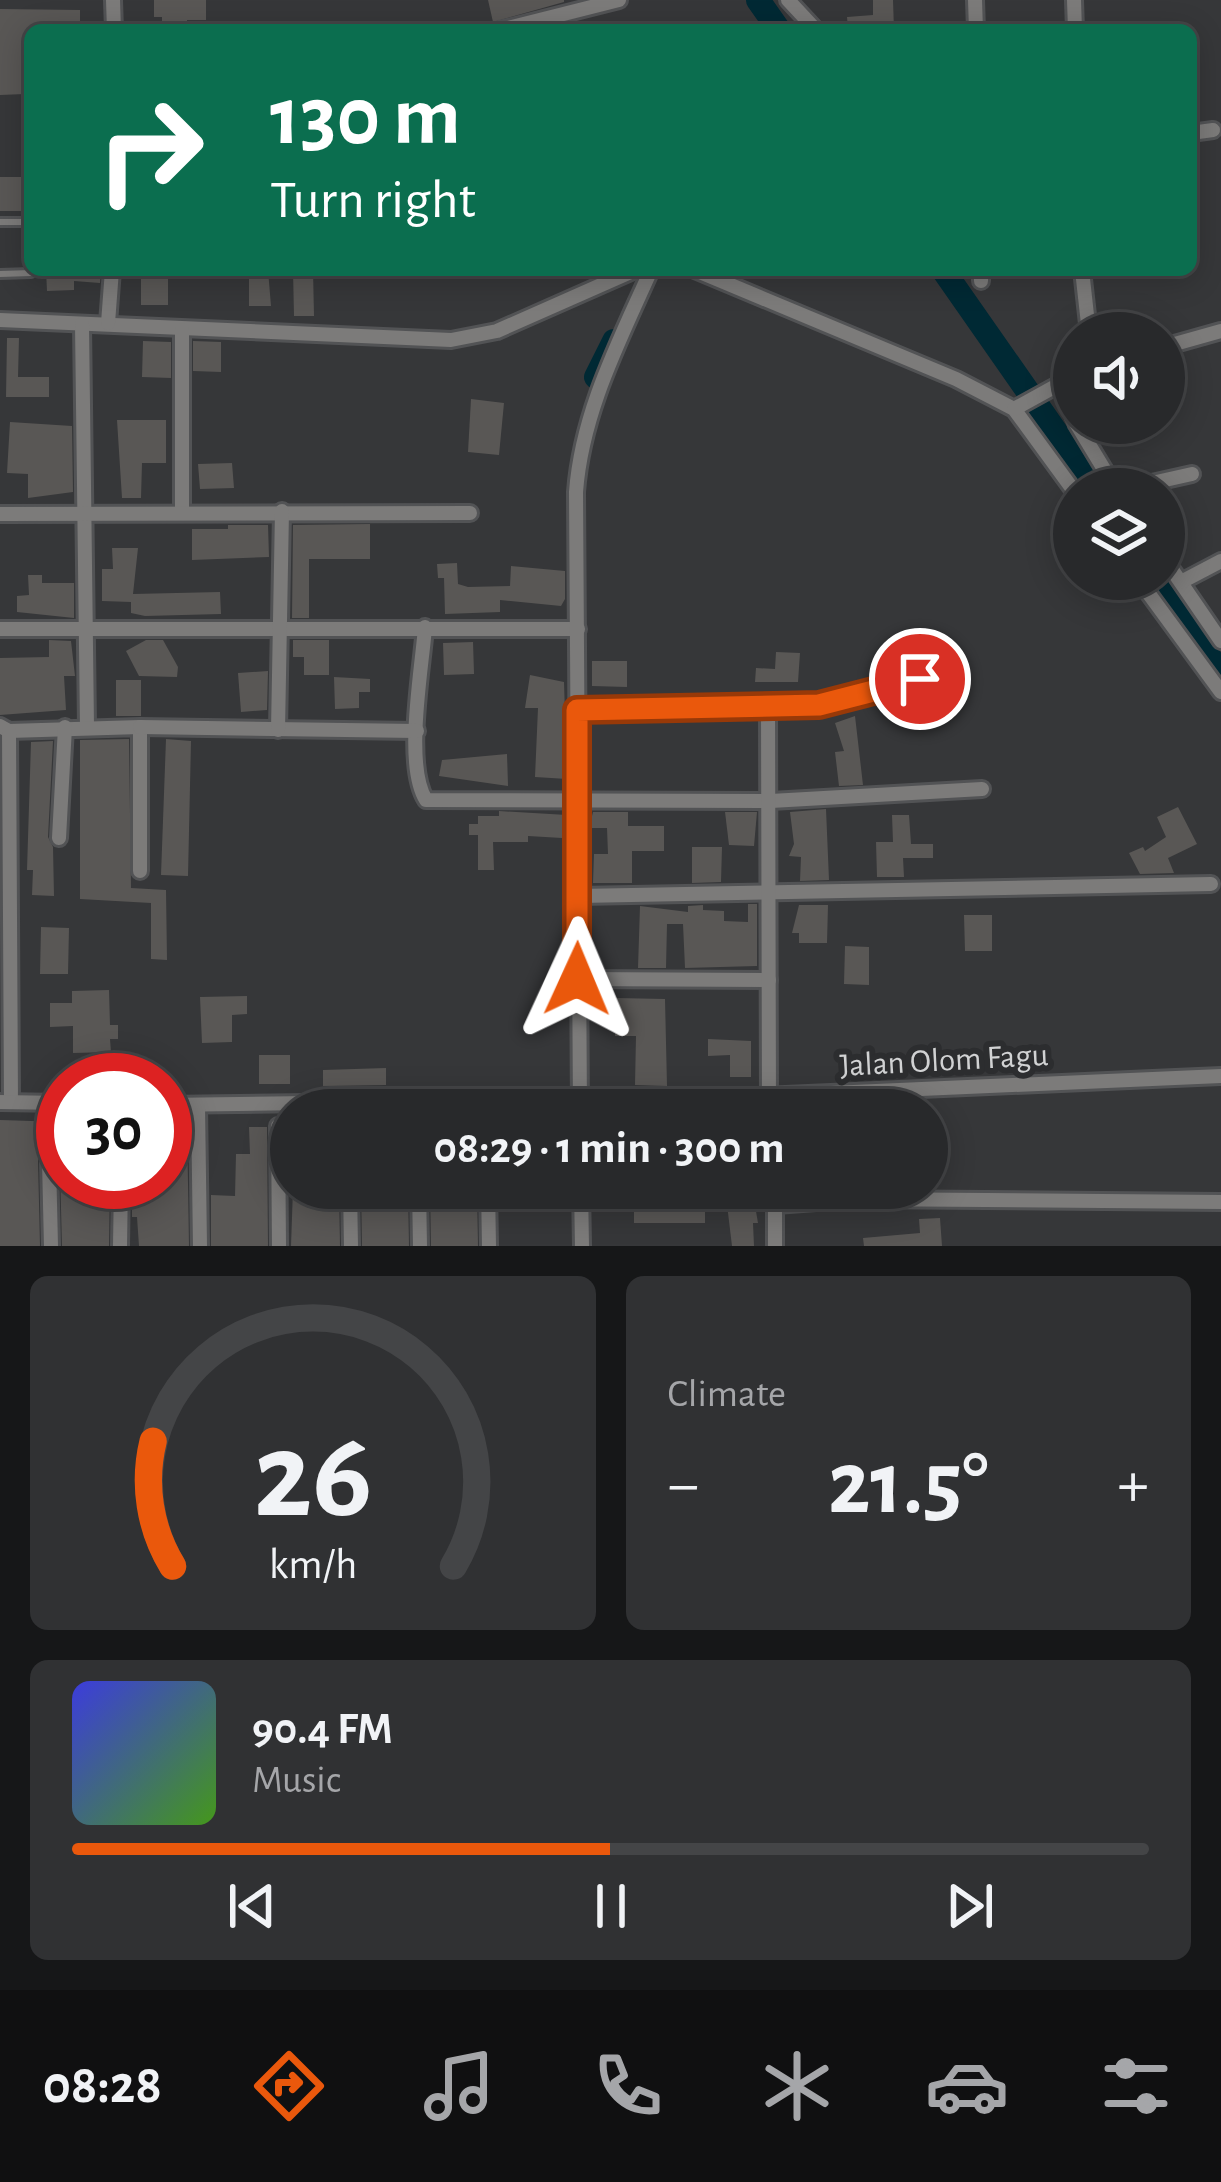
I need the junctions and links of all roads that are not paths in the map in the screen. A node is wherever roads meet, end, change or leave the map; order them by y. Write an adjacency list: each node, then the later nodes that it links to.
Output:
1 (620, 0): 3 (street)
2 (788, 0): 4 (street)
3 (524, 24)
4 (810, 24)
5 (1213, 130): 6 (street)
6 (1197, 132)
7 (112, 276): 14 (street)
8 (621, 276): 16 (street)
9 (649, 276): 36 (street)
10 (709, 276): 20 (street)
11 (1083, 276): 12 (street)
12 (1087, 312)
13 (0, 320): 15 (street)
14 (108, 323): 15 (street); 16 (street)
15 (82, 324): 26 (street)
16 (182, 330): 24 (street)
17 (1221, 331): 18 (street)
18 (1185, 341)
19 (1053, 387): 20 (street)
20 (1028, 400): 21 (street)
21 (1062, 468)
22 (1192, 474): 23 (street)
23 (1185, 476)
24 (182, 511): 25 (street); 26 (street)
25 (283, 511): 27 (street); 37 (street)
26 (88, 513): 28 (street); 35 (street)
27 (470, 513)
28 (0, 514)
29 (1221, 561): 30 (street)
30 (1185, 580)
31 (1185, 588): 38 (street)
32 (1153, 600): 40 (street)
33 (425, 627): 36 (street); 37 (street); 48 (street)
34 (0, 629): 35 (street)
35 (87, 629): 37 (street); 43 (street)
36 (578, 629): 42 (street)
37 (278, 630): 47 (street)
38 (1221, 641)
39 (920, 679): 41 (street)
40 (1221, 692)
41 (768, 706): 42 (street); 50 (street)
42 (577, 710): 51 (street)
43 (87, 726): 44 (street); 46 (street)
44 (65, 727): 45 (street); 52 (street)
45 (5, 728): 63 (street)
46 (140, 728): 47 (street); 53 (street)
47 (278, 730): 48 (street)
48 (417, 731): 51 (street)
49 (982, 789): 50 (street)
50 (771, 801): 51 (street); 55 (street)
51 (578, 803): 56 (street)
52 (59, 838)
53 (140, 871)
54 (1211, 884): 55 (street)
55 (772, 895): 56 (street); 58 (street)
56 (579, 896): 57 (street)
57 (577, 979): 58 (street); 60 (street)
58 (769, 980): 61 (street)
59 (1221, 1076): 62 (street, Jalan Olom Fagu)
60 (580, 1089)
61 (769, 1089)
62 (948, 1092)
63 (6, 1102): 64 (street)
64 (36, 1103)
65 (270, 1105): 67 (street, Jalan Olom Fagu)
66 (192, 1106): 67 (street, Jalan Olom Fagu)
67 (198, 1106): 80 (street)
68 (948, 1200): 69 (street)
69 (1221, 1202)
70 (50, 1209): 78 (street)
71 (121, 1209): 79 (street)
72 (279, 1209): 81 (street)
73 (350, 1209): 82 (street)
74 (419, 1209): 83 (street)
75 (488, 1209): 84 (street)
76 (581, 1209): 85 (street)
77 (776, 1209): 86 (street)
78 (51, 1246)
79 (120, 1246)
80 (200, 1246)
81 (279, 1246)
82 (351, 1246)
83 (420, 1246)
84 (489, 1246)
85 (581, 1246)
86 (776, 1246)

